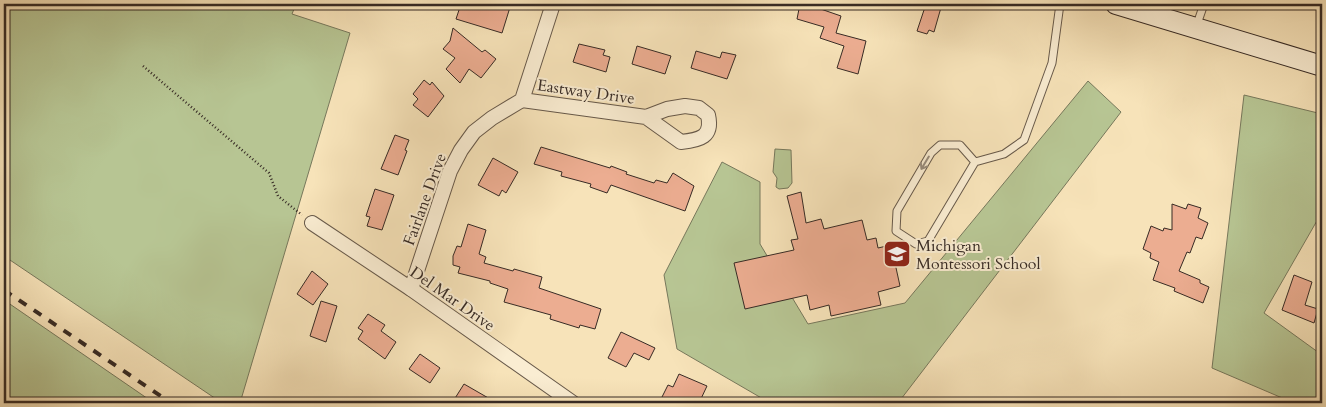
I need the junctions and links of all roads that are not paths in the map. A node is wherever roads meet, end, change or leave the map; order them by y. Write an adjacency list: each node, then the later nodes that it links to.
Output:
1 (553, 4): 7 (street)
2 (1060, 4): 9 (lane)
3 (1116, 4): 5 (street)
4 (1204, 4): 5 (lane)
5 (1195, 28): 6 (street)
6 (1322, 66)
7 (522, 100): 8 (street, Eastway Drive); 11 (street, Fairlane Drive)
8 (646, 117)
9 (975, 162): 9 (lane, one-way to 9)
10 (312, 223): 11 (street, Del Mar Drive)
11 (412, 289): 12 (street, Del Mar Drive)
12 (573, 403)

